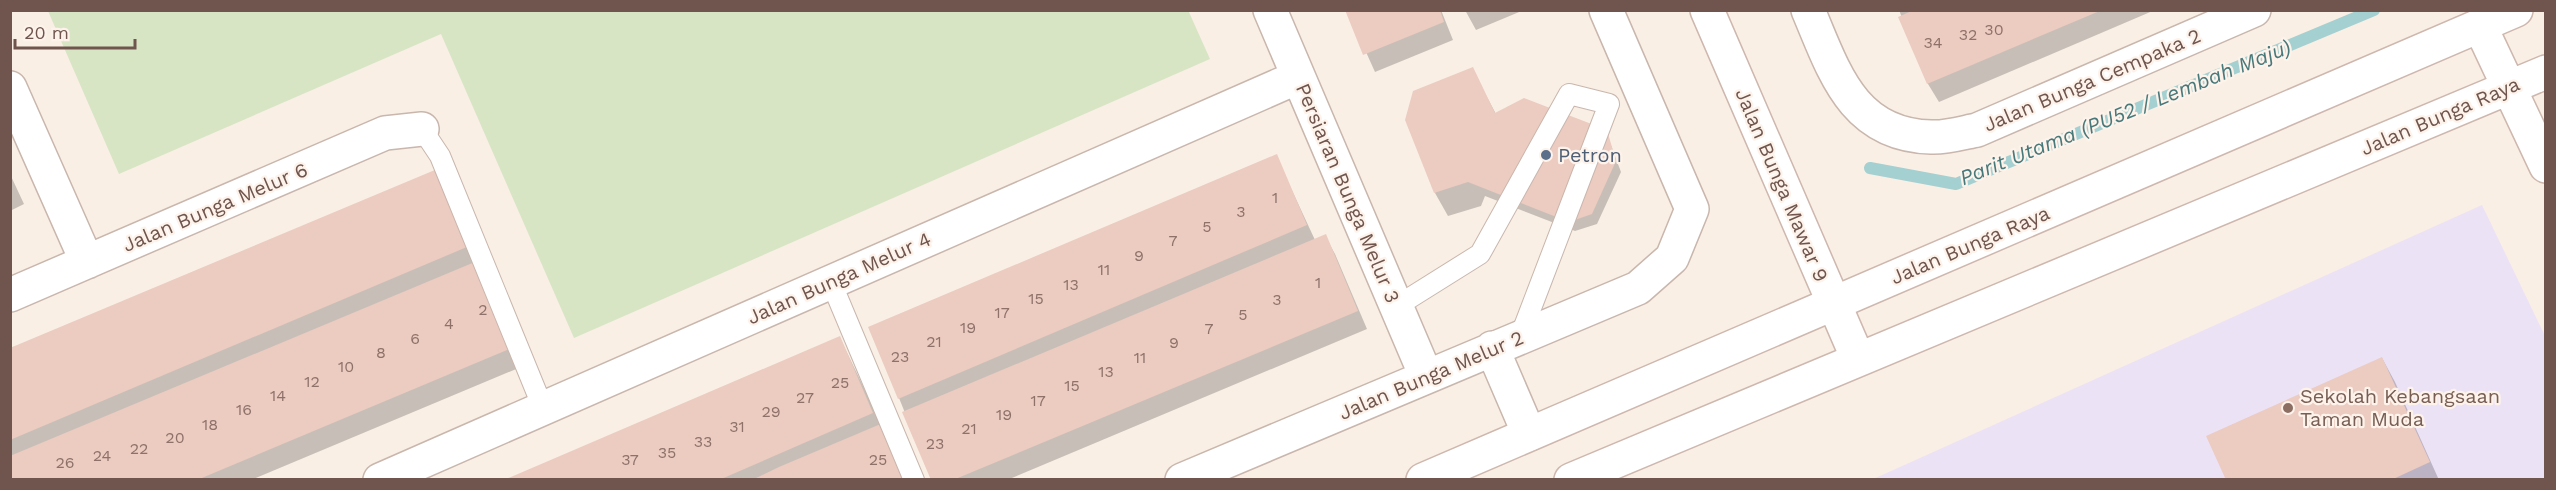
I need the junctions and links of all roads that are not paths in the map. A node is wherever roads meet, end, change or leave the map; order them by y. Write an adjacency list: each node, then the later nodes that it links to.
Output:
1 (1270, 10): 9 (street, Persiaran Bunga Melur 3)
2 (1606, 10): 10 (street)
3 (1707, 10): 19 (street, Jalan Bunga Mawar 9)
4 (1808, 10): 5 (street, Jalan Bunga Cempaka 2)
5 (2254, 10)
6 (2516, 10): 7 (street, Jalan Bunga Raya)
7 (2480, 26): 12 (street); 19 (street, Jalan Bunga Raya)
8 (2546, 72): 12 (street, Jalan Bunga Raya)
9 (1298, 77): 17 (street, Jalan Bunga Melur 4); 20 (street, Persiaran Bunga Melur 3)
10 (1639, 87): 13 (lane); 21 (street, Jalan Bunga Melur 2)
11 (10, 88): 16 (street)
12 (2508, 88): 15 (street); 22 (street, Jalan Bunga Raya)
13 (1609, 104): 20 (lane); 21 (lane)
14 (422, 129): 16 (street, Jalan Bunga Melur 6); 24 (lane)
15 (2546, 166)
16 (87, 262): 18 (street, Jalan Bunga Melur 6)
17 (831, 282): 24 (street, Jalan Bunga Melur 4); 27 (lane)
18 (10, 295)
19 (1833, 304): 22 (street, Jalan Bunga Mawar 9); 25 (street, Jalan Bunga Raya)
20 (1397, 306): 23 (street, Persiaran Bunga Melur 3)
21 (1506, 343): 23 (street, Jalan Bunga Melur 2); 25 (street)
22 (1858, 359): 30 (street, Jalan Bunga Raya)
23 (1426, 376): 28 (street, Jalan Bunga Melur 2)
24 (543, 408): 26 (street, Jalan Bunga Melur 4)
25 (1529, 434): 29 (street, Jalan Bunga Raya)
26 (380, 480)
27 (914, 480)
28 (1182, 480)
29 (1423, 480)
30 (1571, 480)

